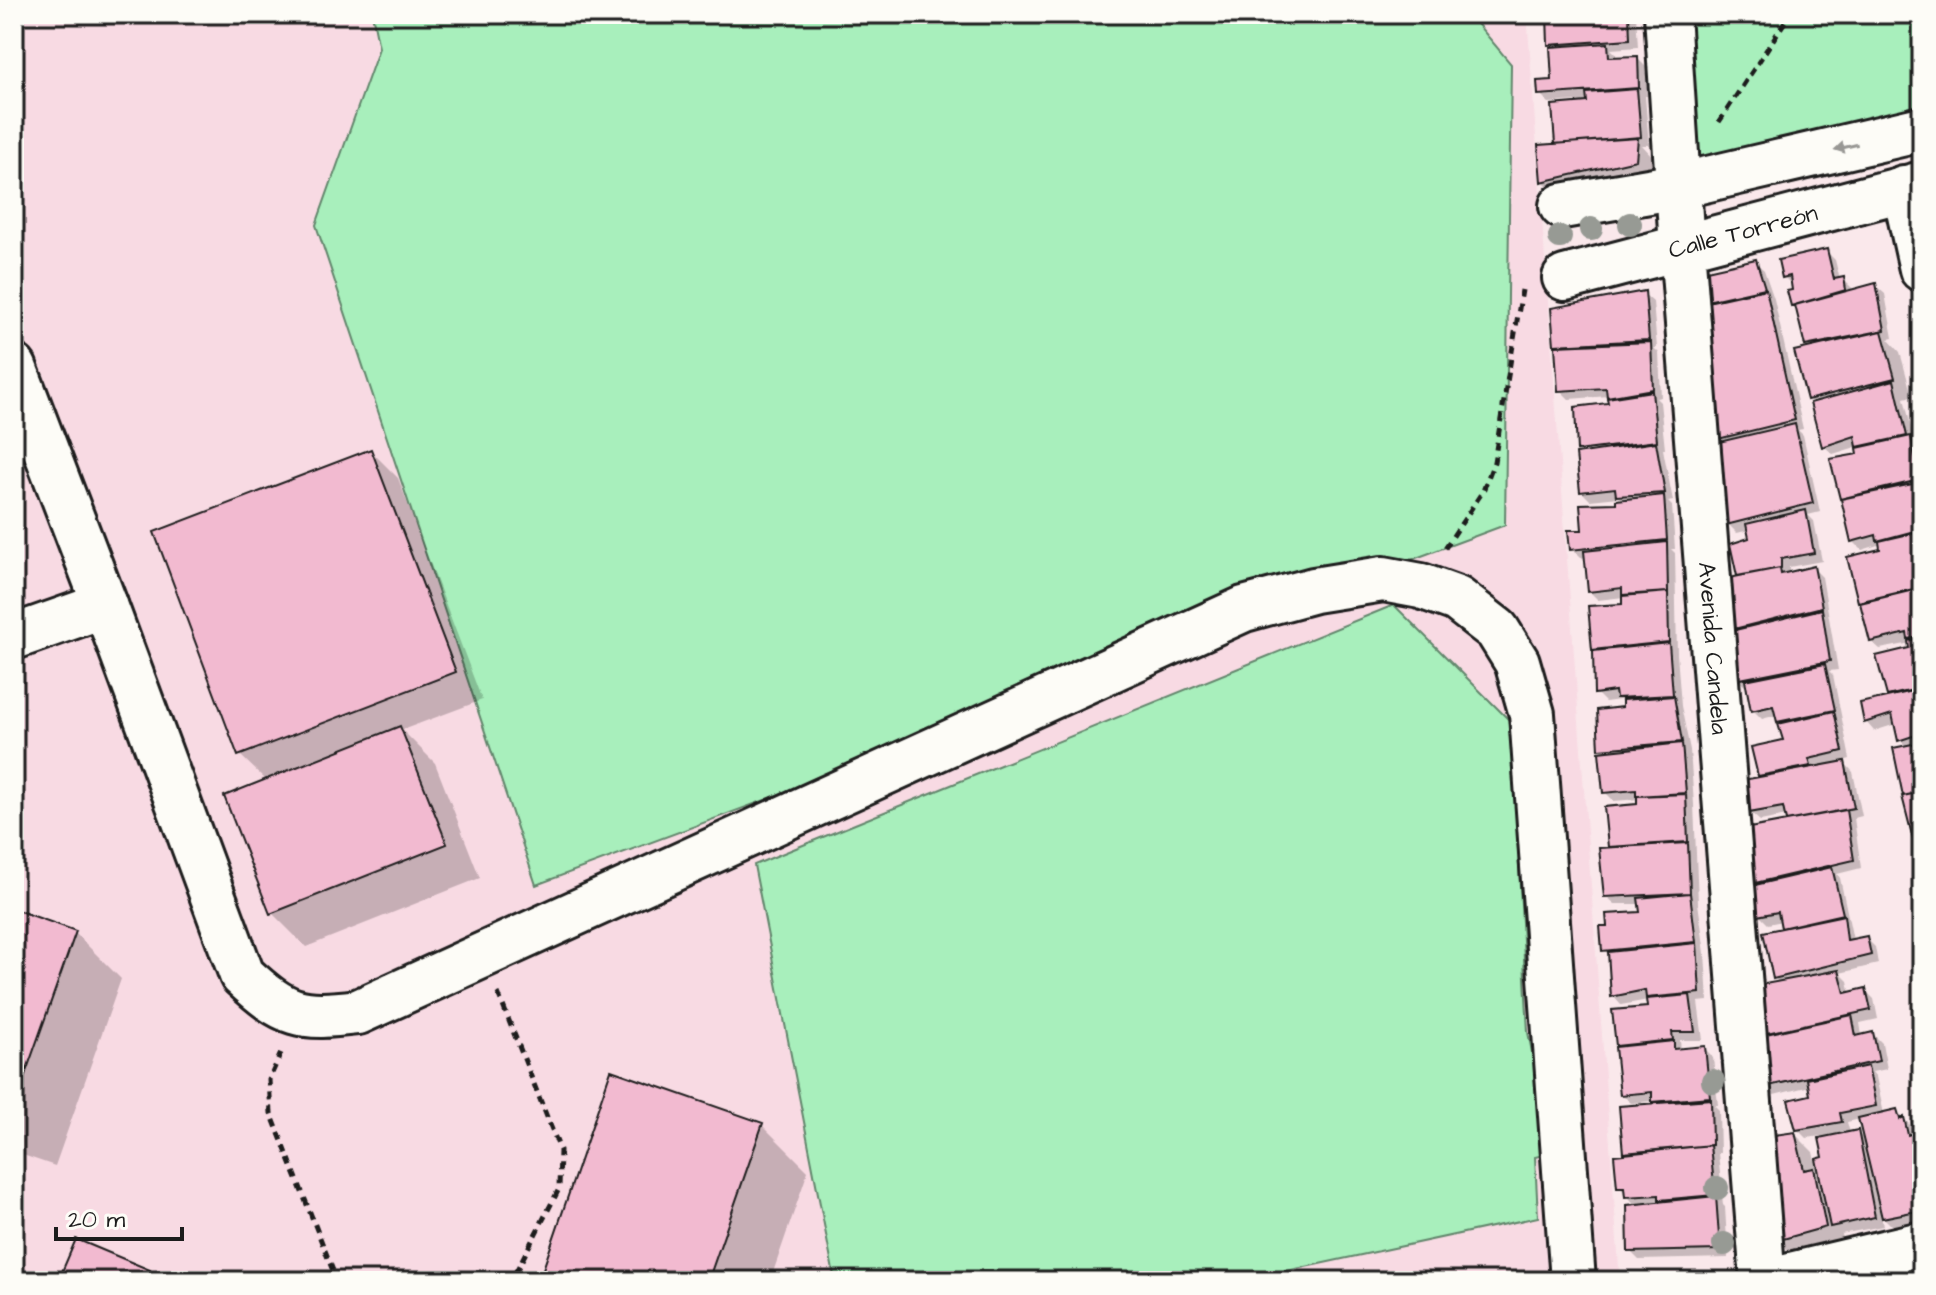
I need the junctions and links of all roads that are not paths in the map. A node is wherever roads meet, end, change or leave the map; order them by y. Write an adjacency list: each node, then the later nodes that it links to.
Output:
1 (1667, 14): 3 (street, Avenida Candela)
2 (1922, 129): 3 (street, one-way to 3)
3 (1678, 186): 5 (street); 6 (street, Avenida Candela)
4 (1913, 186): 6 (street, Calle Torreón); 7 (street)
5 (1562, 206)
6 (1682, 247): 8 (street, Calle Torreón); 14 (street, Avenida Candela)
7 (1922, 269)
8 (1545, 277)
9 (14, 367): 10 (street)
10 (105, 605): 11 (street); 13 (street)
11 (14, 637)
12 (1922, 1244): 14 (street)
13 (1573, 1281)
14 (1764, 1281)

